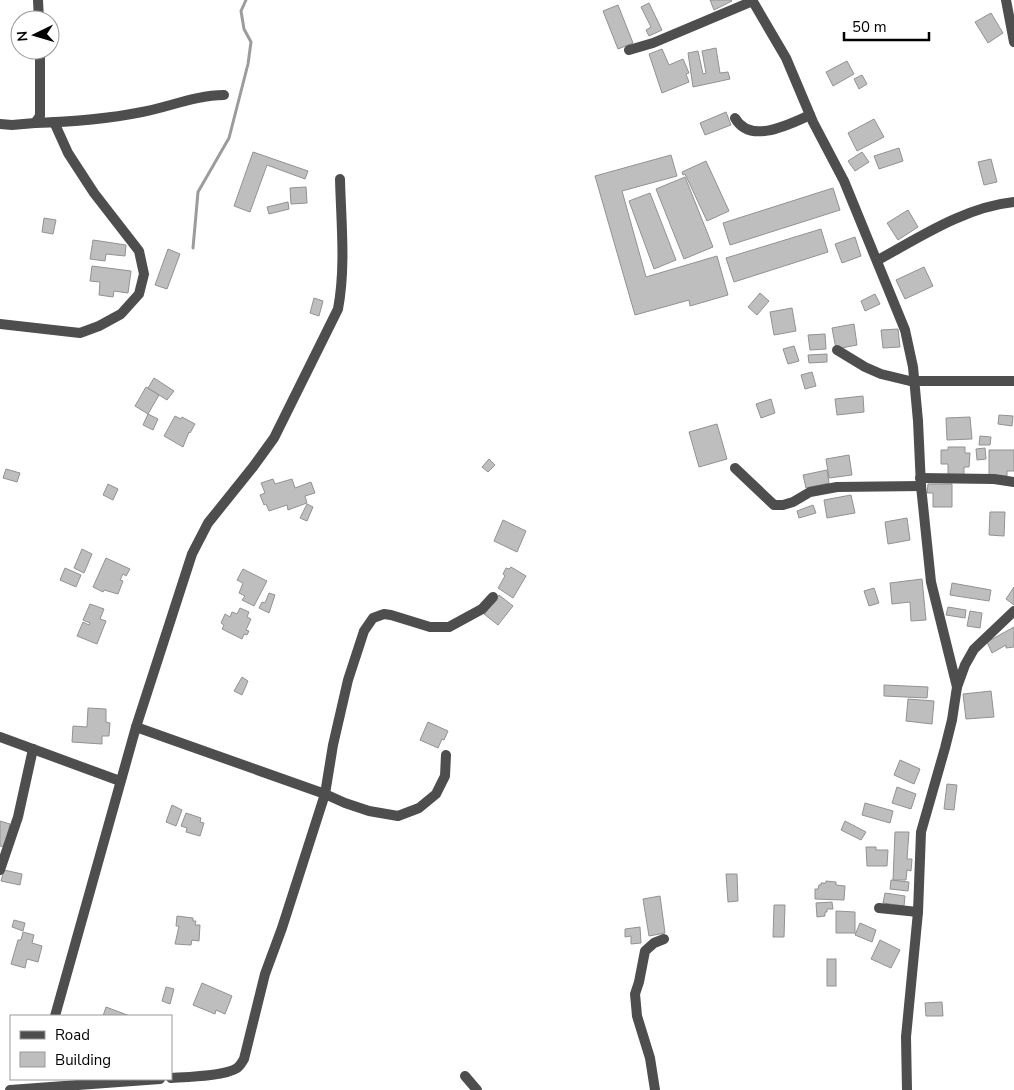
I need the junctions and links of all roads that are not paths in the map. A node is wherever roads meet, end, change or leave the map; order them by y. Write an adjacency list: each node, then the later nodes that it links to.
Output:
1 (752, 0): 4 (street); 7 (street)
2 (1006, 0): 3 (street)
3 (1014, 42)
4 (629, 50)
5 (40, 60): 10 (street)
6 (224, 95): 9 (street)
7 (810, 115): 8 (street); 14 (street)
8 (735, 118)
9 (54, 122): 10 (street); 15 (street)
10 (35, 123): 11 (street)
11 (0, 124)
12 (340, 179): 25 (street)
13 (1014, 202): 14 (street)
14 (878, 260): 17 (street)
15 (0, 324)
16 (837, 350): 17 (street)
17 (914, 381): 18 (street); 20 (street)
18 (1014, 381)
19 (735, 468): 20 (street)
20 (920, 482): 21 (street); 24 (street)
21 (1014, 482)
22 (493, 597): 30 (street)
23 (1014, 611): 24 (street)
24 (957, 687): 33 (street)
25 (136, 727): 29 (street); 30 (street)
26 (0, 737): 27 (street)
27 (33, 749): 29 (street); 31 (street)
28 (446, 754): 30 (street)
29 (120, 781): 35 (street)
30 (324, 794): 37 (street)
31 (0, 870)
32 (879, 908): 33 (street)
33 (918, 912): 46 (street)
34 (664, 939): 45 (street)
35 (55, 1015)
36 (465, 1076): 44 (street)
37 (172, 1078)
38 (144, 1080): 39 (street)
39 (128, 1081): 41 (street); 43 (street)
40 (41, 1086): 41 (street); 42 (street)
41 (104, 1087)
42 (10, 1090)
43 (120, 1090)
44 (477, 1090)
45 (655, 1090)
46 (907, 1090)

